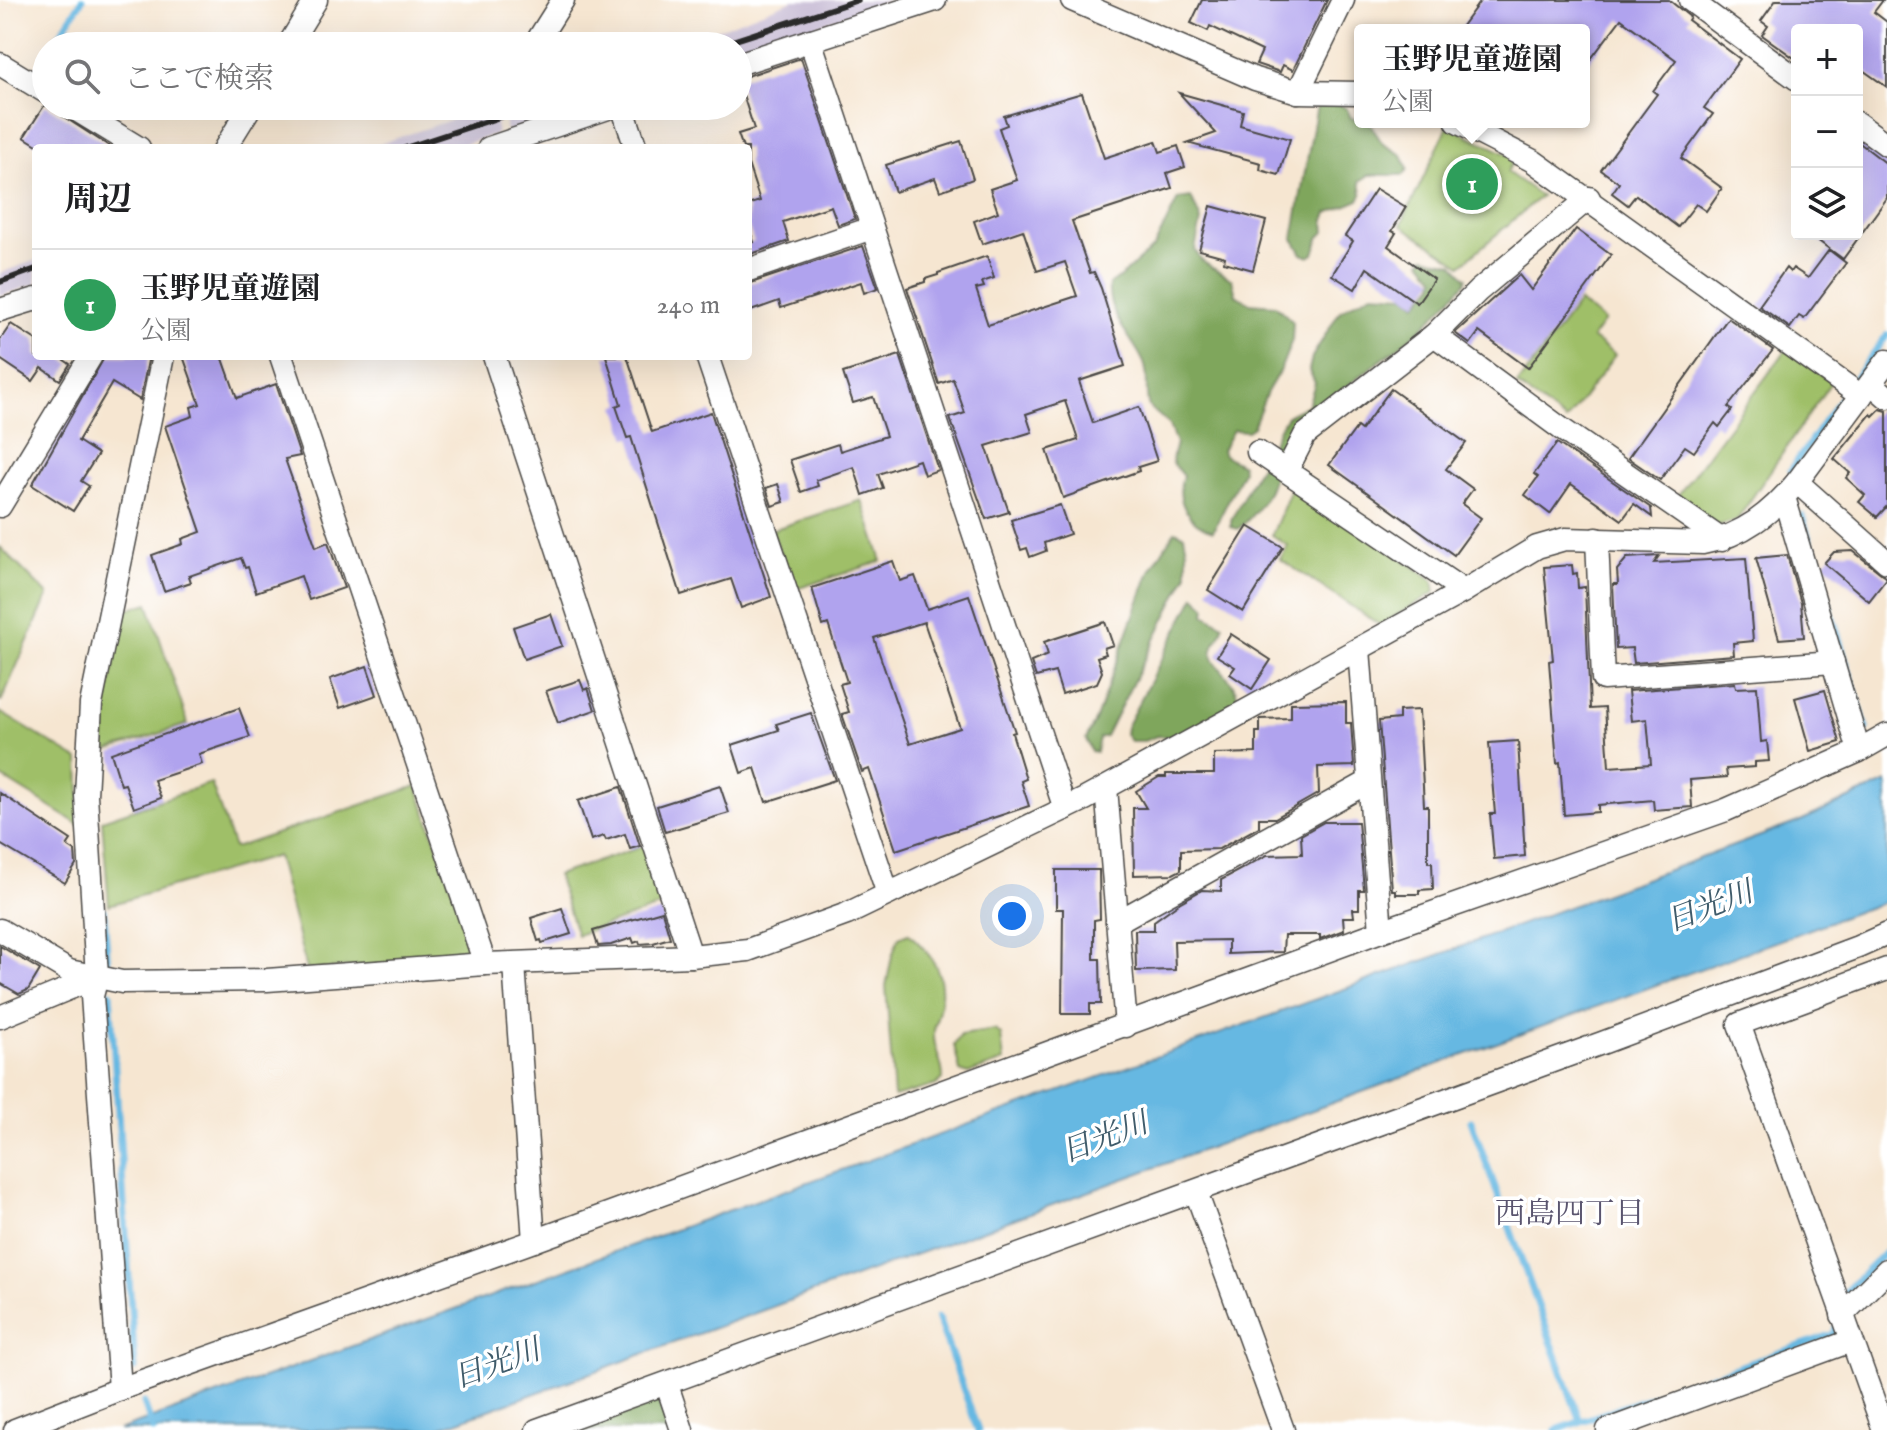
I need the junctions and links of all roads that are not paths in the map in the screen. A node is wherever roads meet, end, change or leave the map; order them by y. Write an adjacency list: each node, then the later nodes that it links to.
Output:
1 (316, 0): 7 (street)
2 (563, 0): 8 (street)
3 (935, 0): 9 (street)
4 (1072, 0): 14 (street)
5 (1343, 0): 14 (street)
6 (1690, 0): 12 (street)
7 (297, 32)
8 (543, 32)
9 (810, 40): 10 (street); 28 (street)
10 (752, 59)
11 (0, 64): 13 (street)
12 (1791, 75)
13 (32, 83)
14 (1298, 92): 15 (street)
15 (1354, 93)
16 (93, 120): 22 (street)
17 (242, 120): 23 (street)
18 (572, 120): 24 (street)
19 (627, 120): 25 (street)
20 (1863, 127): 26 (street)
21 (1469, 128): 27 (street)
22 (132, 144)
23 (227, 144)
24 (501, 144)
25 (635, 144)
26 (1887, 145)
27 (1589, 198): 32 (street); 39 (street)
28 (872, 228): 29 (street); 54 (street)
29 (752, 269)
30 (32, 300): 31 (street)
31 (0, 310)
32 (1434, 335): 41 (street); 45 (street)
33 (89, 360): 43 (street)
34 (162, 360): 64 (street)
35 (282, 360): 61 (street)
36 (495, 360): 60 (street)
37 (708, 360): 55 (street)
38 (1887, 361): 39 (street)
39 (1873, 392): 42 (street)
40 (1258, 452): 41 (street)
41 (1287, 470): 47 (street)
42 (1791, 490): 45 (street); 46 (street); 49 (street)
43 (0, 506)
44 (1597, 539): 45 (street); 47 (street); 49 (street)
45 (1722, 540)
46 (1887, 562)
47 (1464, 591): 48 (street)
48 (1359, 649): 52 (street); 53 (street)
49 (1833, 662): 51 (street)
50 (1887, 735): 51 (street)
51 (1859, 751): 58 (street)
52 (1368, 782): 56 (street); 58 (street)
53 (1106, 788): 54 (street); 56 (street)
54 (1065, 809): 55 (street)
55 (888, 894): 60 (street)
56 (1117, 922): 66 (street)
57 (0, 930): 64 (street)
58 (1381, 931): 66 (street)
59 (1887, 934): 67 (street)
60 (691, 956): 62 (street)
61 (485, 964): 62 (street); 64 (street)
62 (514, 964): 68 (street)
63 (1887, 969): 70 (street)
64 (97, 977): 65 (street); 73 (street)
65 (0, 1017)
66 (1126, 1026): 68 (street)
67 (1196, 1192): 72 (street); 77 (street)
68 (534, 1241): 73 (street)
69 (1887, 1270): 70 (street)
70 (1842, 1315): 71 (street)
71 (1851, 1341): 78 (street); 79 (street)
72 (667, 1385): 75 (street); 76 (street)
73 (120, 1389): 74 (street)
74 (15, 1430)
75 (537, 1430)
76 (682, 1430)
77 (1283, 1430)
78 (1608, 1430)
79 (1884, 1430)

